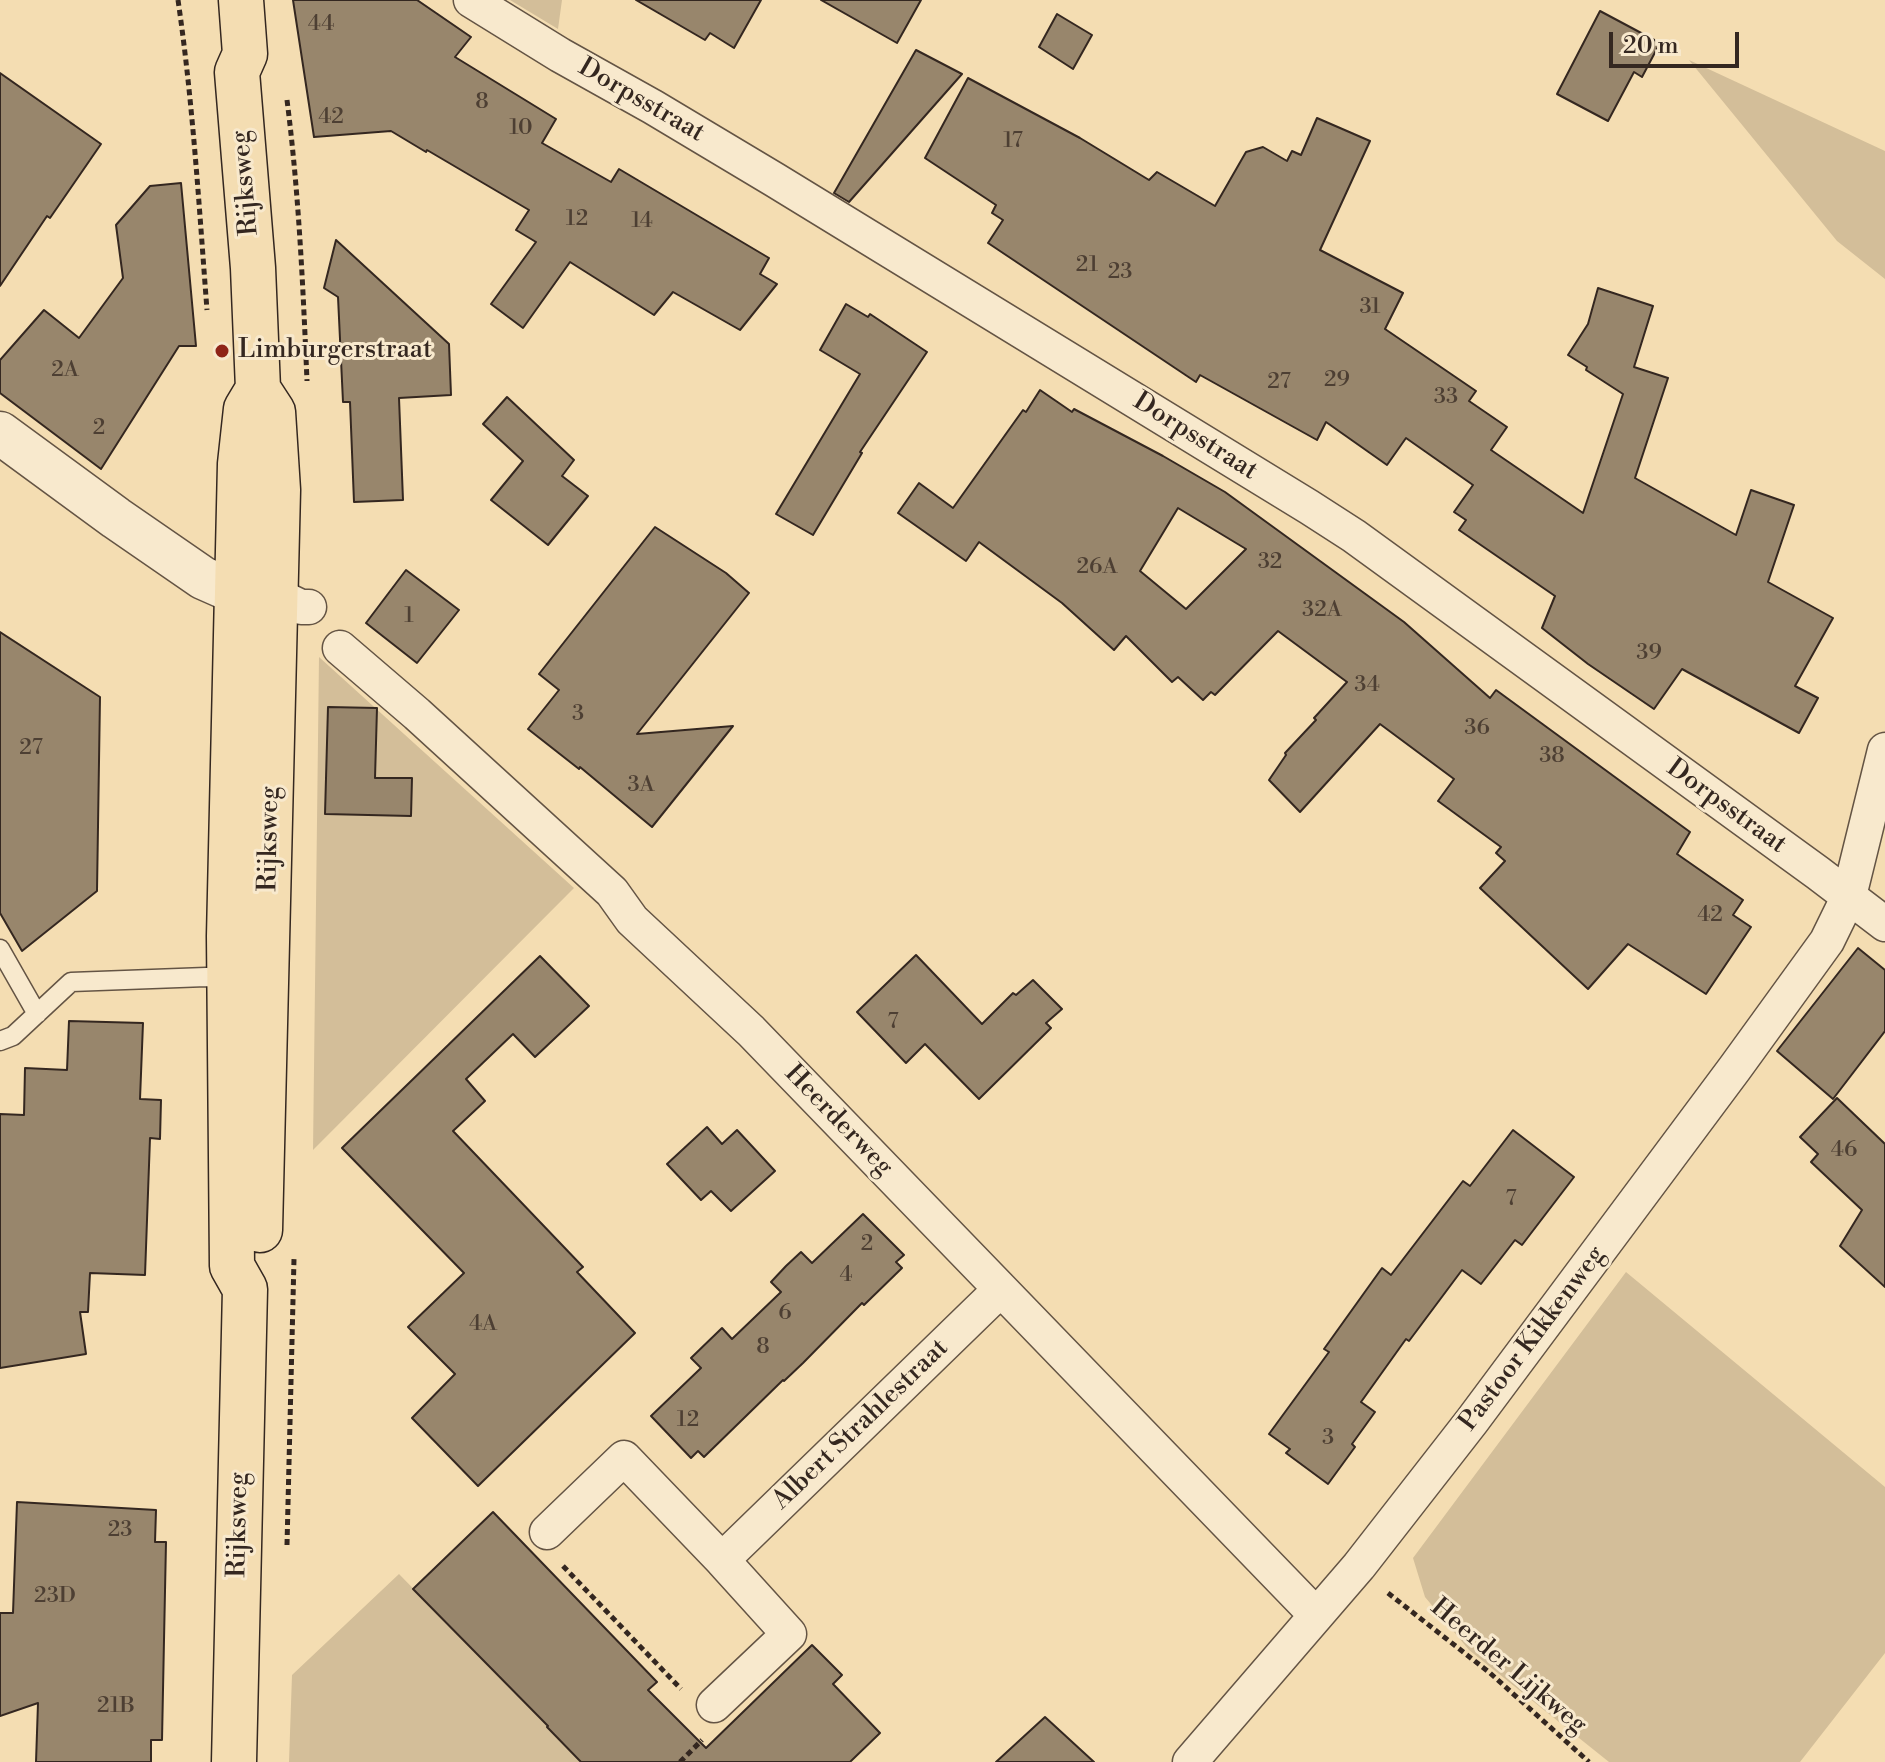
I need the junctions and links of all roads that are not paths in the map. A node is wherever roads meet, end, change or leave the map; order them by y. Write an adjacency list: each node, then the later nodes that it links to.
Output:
1 (214, 0): 4 (main road, Rijksweg)
2 (241, 0): 4 (main road, Rijksweg)
3 (471, 0): 9 (street, Dorpsstraat)
4 (237, 72): 6 (main road, Rijksweg)
5 (0, 433): 6 (street)
6 (285, 601): 12 (main road, Rijksweg); 15 (main road, Rijksweg)
7 (340, 648): 16 (street, Heerderweg)
8 (1885, 750): 9 (street, Pastoor Kikkenweg)
9 (1849, 896): 10 (street, Dorpsstraat); 19 (street, Pastoor Kikkenweg)
10 (1885, 924)
11 (0, 949): 13 (lane)
12 (230, 979): 13 (lane); 15 (main road, Rijksweg)
13 (37, 1014): 14 (lane)
14 (0, 1041)
15 (245, 1289): 21 (main road, Rijksweg)
16 (1000, 1290): 18 (street, Albert Strahlestraat); 19 (street, Heerderweg)
17 (547, 1532): 18 (street)
18 (722, 1560): 20 (street)
19 (1316, 1615): 22 (street, Pastoor Kikkenweg)
20 (711, 1720)
21 (234, 1762)
22 (1190, 1762)

